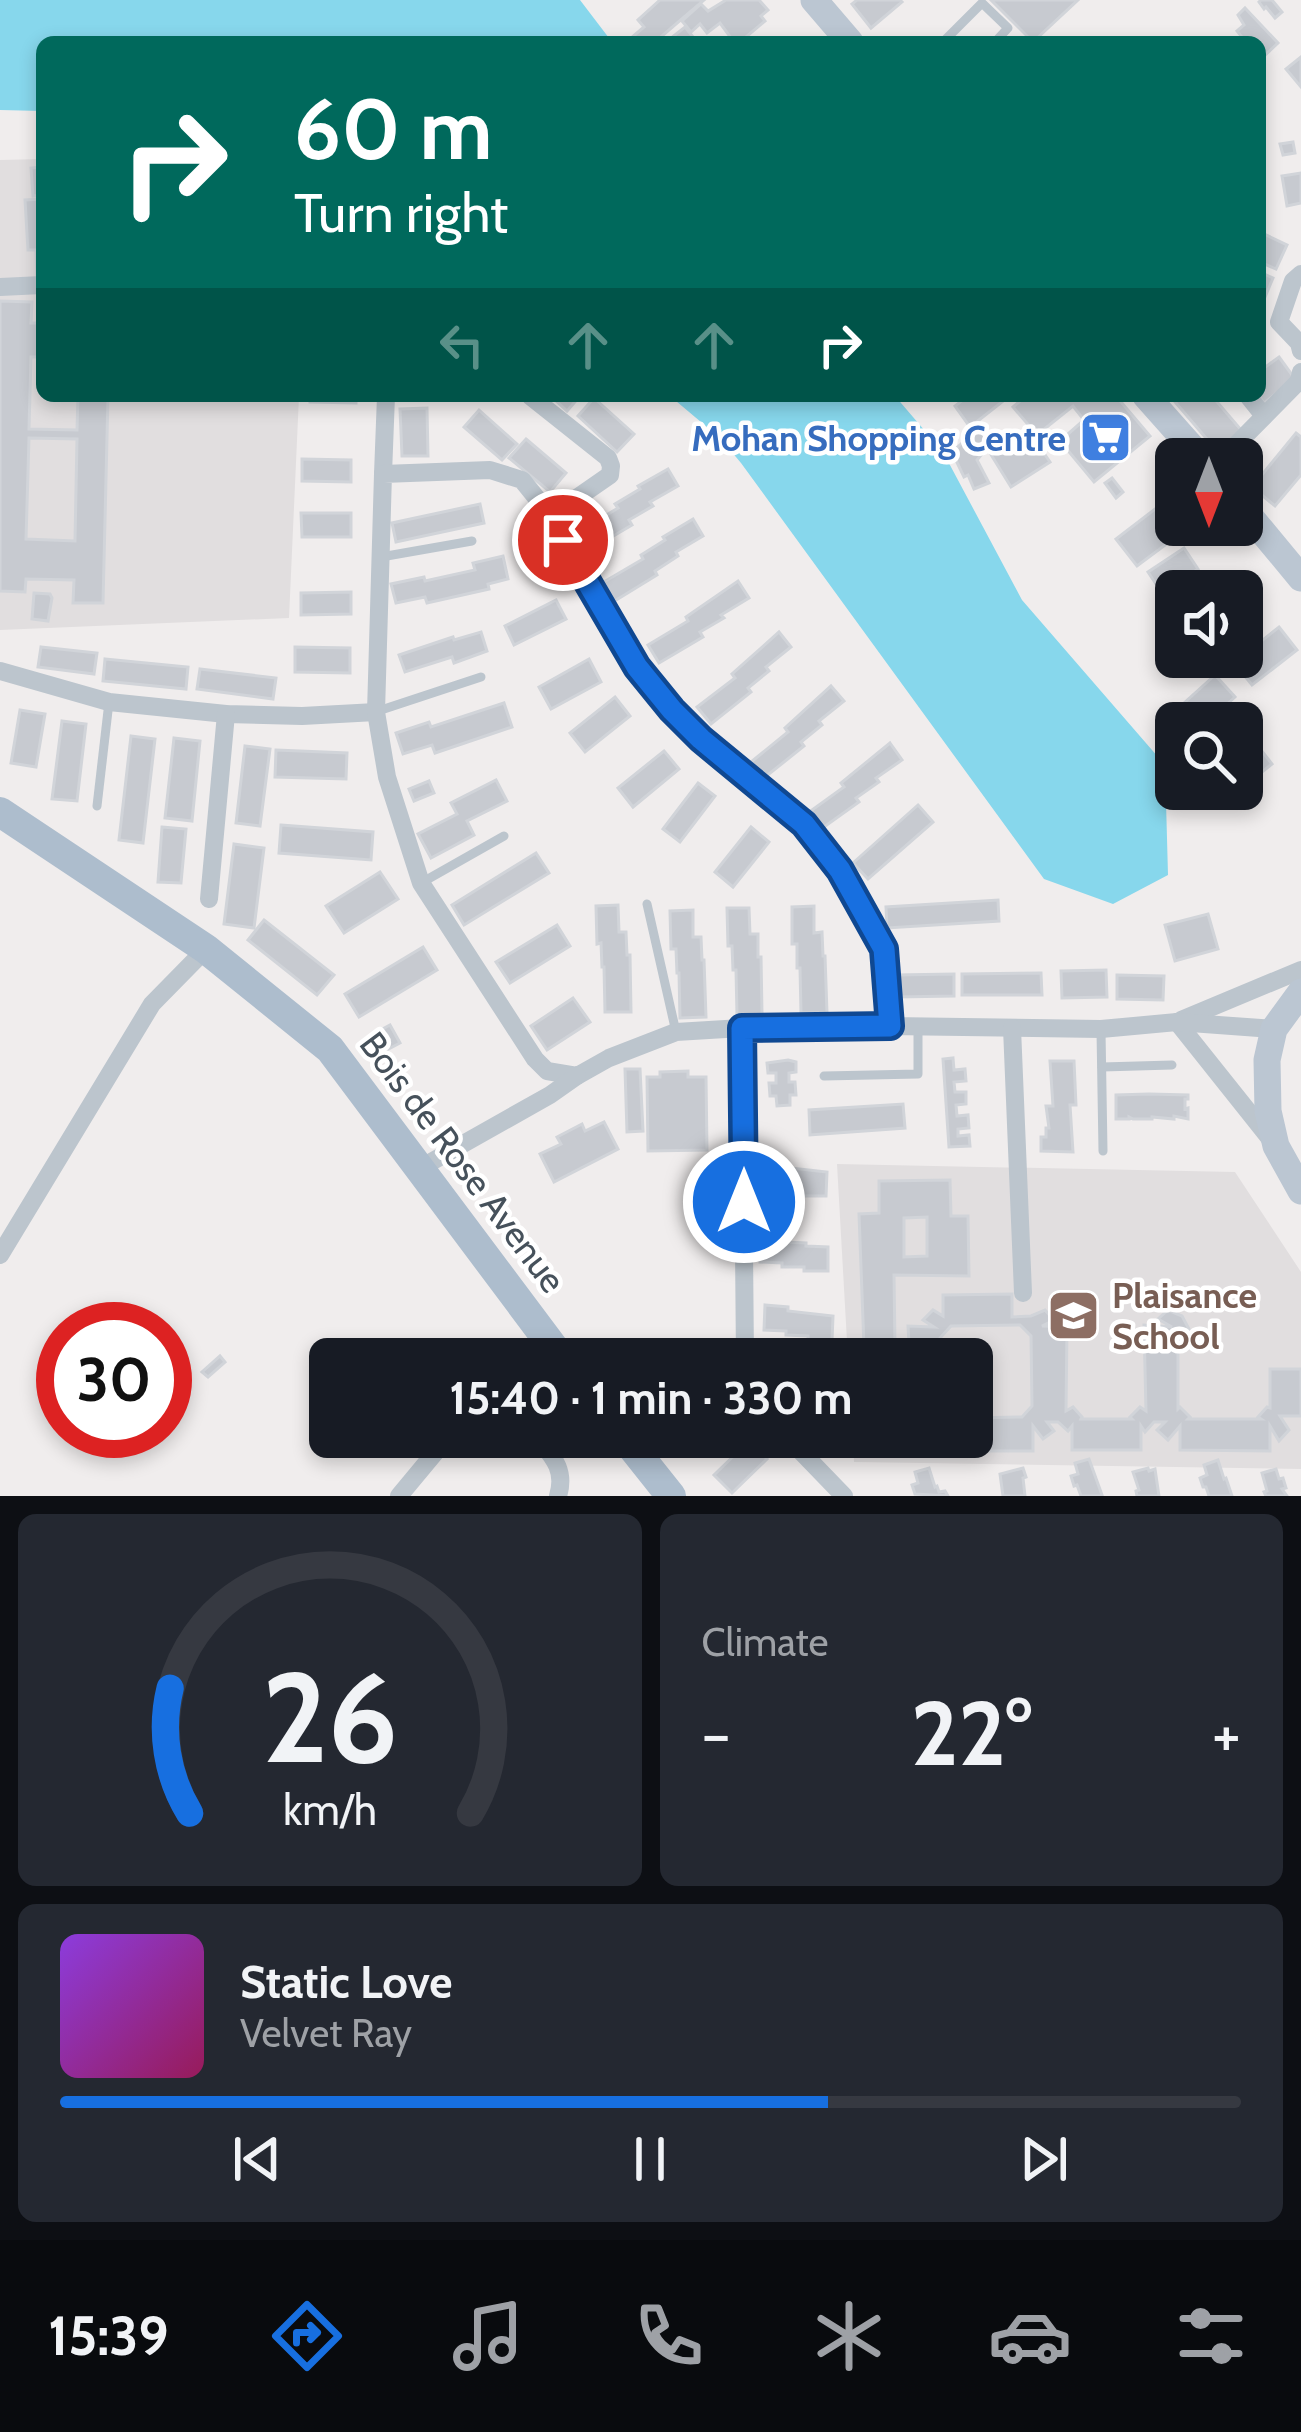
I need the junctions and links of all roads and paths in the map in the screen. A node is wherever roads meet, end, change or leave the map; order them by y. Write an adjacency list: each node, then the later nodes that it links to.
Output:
1 (814, 0): 2 (main road)
2 (845, 36)
3 (949, 36): 4 (lane)
4 (1001, 36)
5 (1301, 274): 8 (street)
6 (36, 285): 7 (street)
7 (0, 287)
8 (1301, 351)
9 (1301, 372): 14 (street)
10 (386, 402): 17 (street)
11 (538, 402): 18 (street)
12 (1151, 402): 15 (main road)
13 (1253, 402): 14 (street)
14 (1264, 416): 16 (street)
15 (1183, 438)
16 (1243, 438)
17 (383, 474): 18 (street); 21 (street)
18 (551, 516): 38 (street)
19 (1263, 532): 22 (main road)
20 (472, 541): 21 (lane)
21 (381, 557): 26 (street)
22 (1301, 578)
23 (0, 671): 25 (street)
24 (481, 677): 26 (lane)
25 (109, 702): 27 (street); 28 (lane)
26 (376, 712): 27 (street); 31 (street)
27 (226, 714): 32 (street)
28 (97, 806)
29 (0, 812): 34 (main road, Bois de Rose Avenue)
30 (504, 836): 31 (lane)
31 (421, 884): 47 (street)
32 (208, 899)
33 (647, 904): 44 (lane)
34 (206, 949): 53 (street); 55 (main road, Bois de Rose Avenue)
35 (1301, 970): 37 (street)
36 (1301, 992): 43 (main road)
37 (1177, 1022): 42 (street); 43 (street); 49 (street)
38 (890, 1026): 39 (street); 40 (street)
39 (742, 1028): 44 (street); 56 (street)
40 (918, 1028): 41 (street); 48 (lane)
41 (1012, 1028): 42 (street); 54 (street)
42 (1102, 1029): 46 (lane)
43 (1274, 1029): 49 (main road)
44 (676, 1032): 47 (street)
45 (1172, 1065): 46 (lane)
46 (1102, 1067): 50 (lane)
47 (577, 1076): 51 (street)
48 (824, 1076)
49 (1276, 1146): 52 (main road)
50 (1103, 1151)
51 (424, 1166)
52 (1301, 1191)
53 (0, 1255)
54 (1023, 1294)
55 (546, 1338)
56 (745, 1338)
57 (431, 1458): 61 (street)
58 (554, 1458): 62 (street)
59 (641, 1458): 63 (main road)
60 (807, 1458): 64 (street)
61 (399, 1496)
62 (558, 1496)
63 (671, 1496)
64 (844, 1496)

